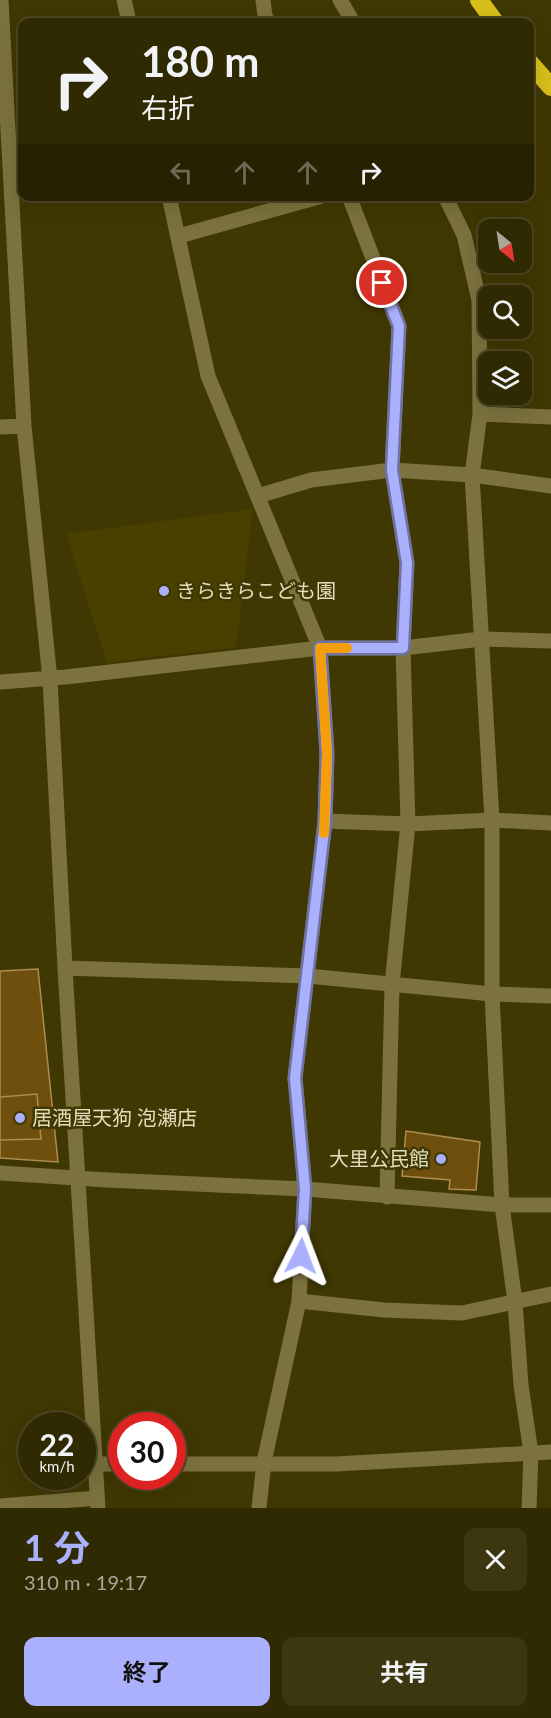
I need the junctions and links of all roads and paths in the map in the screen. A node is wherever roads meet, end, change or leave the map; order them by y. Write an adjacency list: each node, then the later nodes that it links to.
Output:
1 (1, 0): 19 (street)
2 (124, 0): 6 (street)
3 (264, 0): 7 (street)
4 (340, 0): 8 (street)
5 (479, 0): 9 (highway)
6 (128, 18)
7 (266, 18)
8 (351, 18)
9 (492, 18)
10 (534, 68): 11 (highway)
11 (551, 87)
12 (170, 201): 16 (street)
13 (304, 201): 16 (street)
14 (351, 201): 21 (street)
15 (448, 201): 17 (street)
16 (179, 236): 24 (street)
17 (480, 414): 18 (street); 22 (street)
18 (551, 417)
19 (24, 426): 20 (street); 29 (street)
20 (0, 427)
21 (392, 470): 22 (street); 24 (street); 28 (street)
22 (472, 476): 23 (street); 25 (street)
23 (551, 486)
24 (258, 496): 27 (street)
25 (481, 639): 26 (street); 28 (street); 31 (street)
26 (551, 641)
27 (320, 648): 28 (street); 29 (street); 32 (street)
28 (403, 648): 34 (street)
29 (50, 679): 30 (street); 35 (street)
30 (0, 682)
31 (492, 820): 33 (street); 34 (street); 38 (street)
32 (325, 822): 34 (street); 36 (street)
33 (551, 823)
34 (408, 824): 37 (street)
35 (65, 968): 36 (street); 41 (street)
36 (308, 976): 37 (street); 42 (street)
37 (392, 985): 38 (street); 43 (street)
38 (492, 994): 39 (street); 44 (street)
39 (551, 996)
40 (0, 1173): 41 (street)
41 (78, 1178): 42 (street); 49 (street)
42 (305, 1189): 43 (street); 47 (street)
43 (387, 1197): 44 (street)
44 (502, 1205): 45 (street); 48 (street)
45 (551, 1205)
46 (551, 1294): 48 (street)
47 (299, 1301): 48 (street); 52 (street)
48 (515, 1302): 51 (street)
49 (92, 1412)
50 (551, 1452): 51 (street)
51 (531, 1453): 52 (street); 58 (street)
52 (264, 1462): 53 (street); 57 (street)
53 (186, 1464)
54 (96, 1477): 55 (street)
55 (98, 1503): 56 (street)
56 (0, 1506)
57 (260, 1508)
58 (529, 1508)

